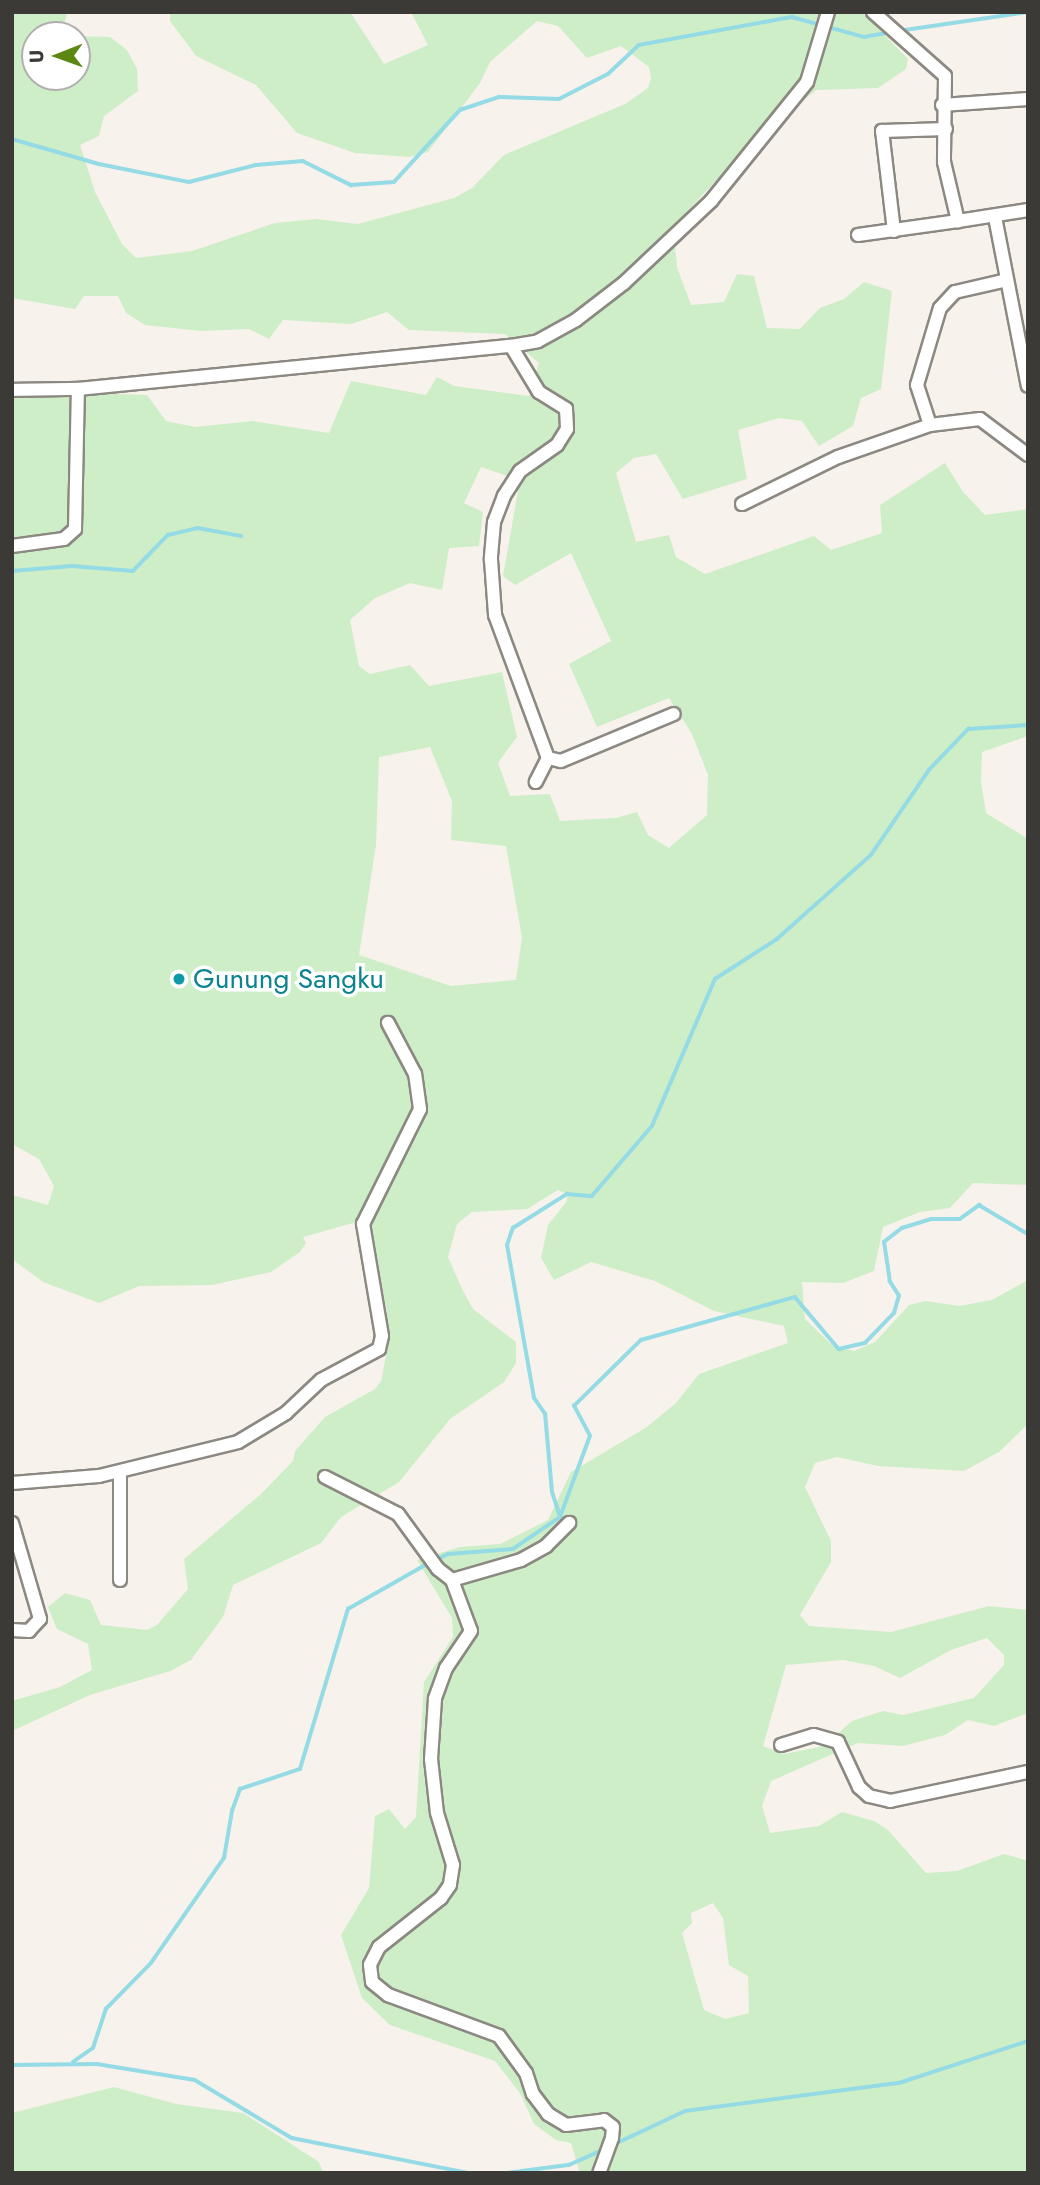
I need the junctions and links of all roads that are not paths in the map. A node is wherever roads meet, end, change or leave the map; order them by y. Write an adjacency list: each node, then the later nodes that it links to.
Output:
1 (828, 12): 12 (street)
2 (873, 12): 4 (street)
3 (1028, 99): 4 (street)
4 (942, 105): 5 (street)
5 (946, 129): 8 (street); 9 (street)
6 (1028, 209): 7 (street)
7 (995, 217): 8 (street); 11 (street)
8 (958, 221): 9 (street)
9 (894, 231): 10 (street)
10 (858, 235)
11 (1007, 280): 13 (street); 16 (street)
12 (511, 346): 14 (street); 21 (street)
13 (1027, 380)
14 (78, 389): 15 (street); 19 (street)
15 (12, 390)
16 (930, 425): 17 (street); 18 (street)
17 (1028, 455)
18 (741, 504)
19 (12, 546)
20 (674, 714): 21 (street)
21 (548, 758): 22 (street)
22 (536, 782)
23 (388, 1023): 24 (street)
24 (120, 1472): 26 (street); 29 (street)
25 (325, 1477): 30 (street)
26 (12, 1483)
27 (12, 1523): 31 (street)
28 (569, 1523): 30 (street)
29 (120, 1580)
30 (452, 1580): 34 (street)
31 (12, 1630)
32 (781, 1745): 33 (street)
33 (1028, 1772)
34 (599, 2173)

